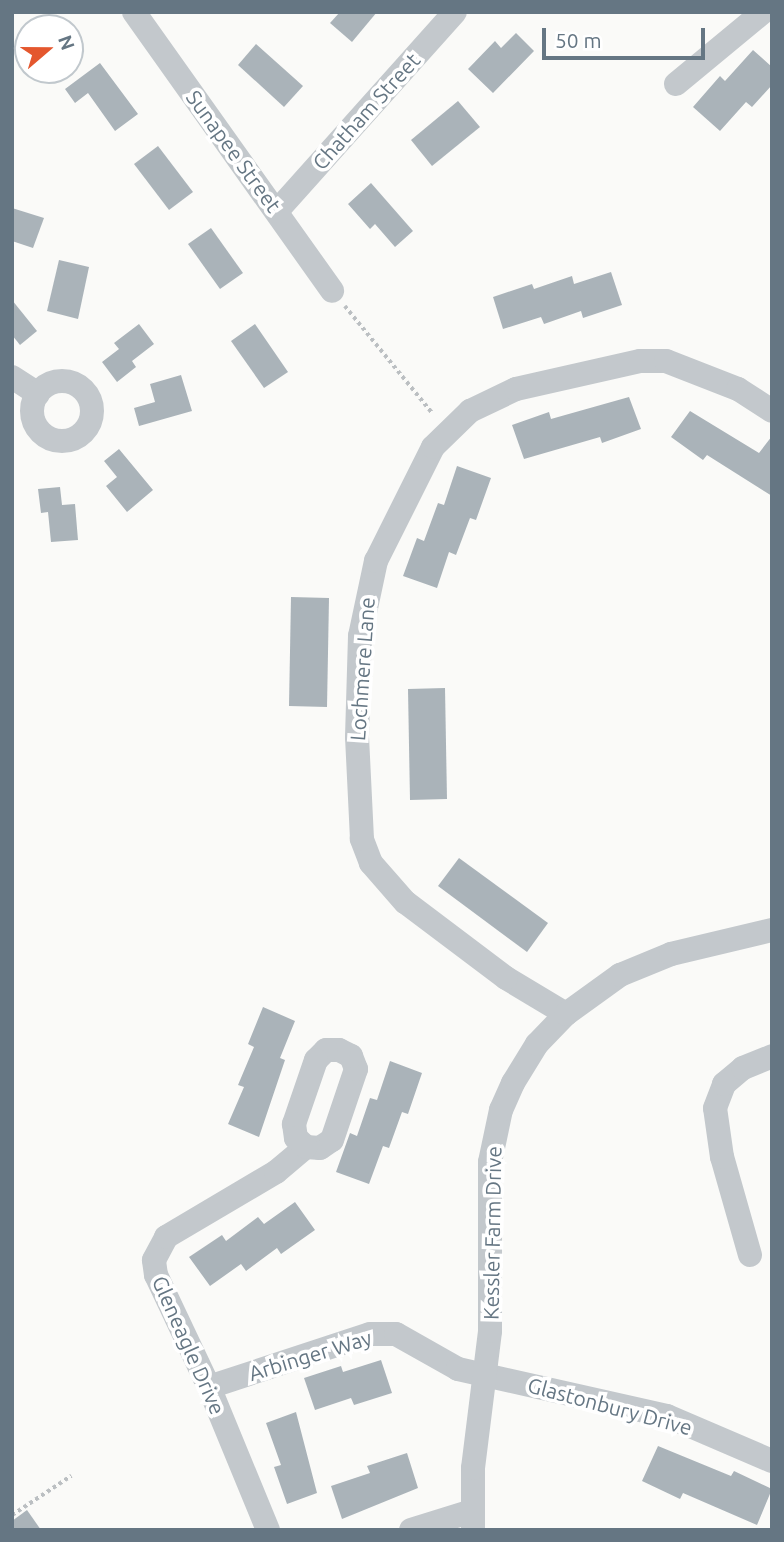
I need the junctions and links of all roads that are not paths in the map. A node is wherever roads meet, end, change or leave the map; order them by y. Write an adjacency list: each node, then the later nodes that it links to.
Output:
1 (134, 12): 5 (street, Sunapee Street)
2 (455, 12): 5 (street, Chatham Street)
3 (763, 12): 4 (street)
4 (676, 84)
5 (277, 211): 6 (street, Sunapee Street)
6 (332, 291)
7 (12, 377): 8 (street)
8 (38, 394)
9 (772, 411): 11 (street, Lochmere Lane)
10 (772, 930): 11 (street, Kessler Farm Drive)
11 (566, 1014): 15 (street, Kessler Farm Drive)
12 (772, 1056): 14 (street)
13 (306, 1147): 16 (street, Gleneagle Drive)
14 (750, 1255)
15 (485, 1378): 16 (street, Arbinger Way); 17 (street, Glastonbury Drive); 18 (street, Kessler Farm Drive)
16 (209, 1387): 19 (street, Gleneagle Drive)
17 (772, 1461)
18 (472, 1520): 20 (street)
19 (268, 1530)
20 (411, 1530)

